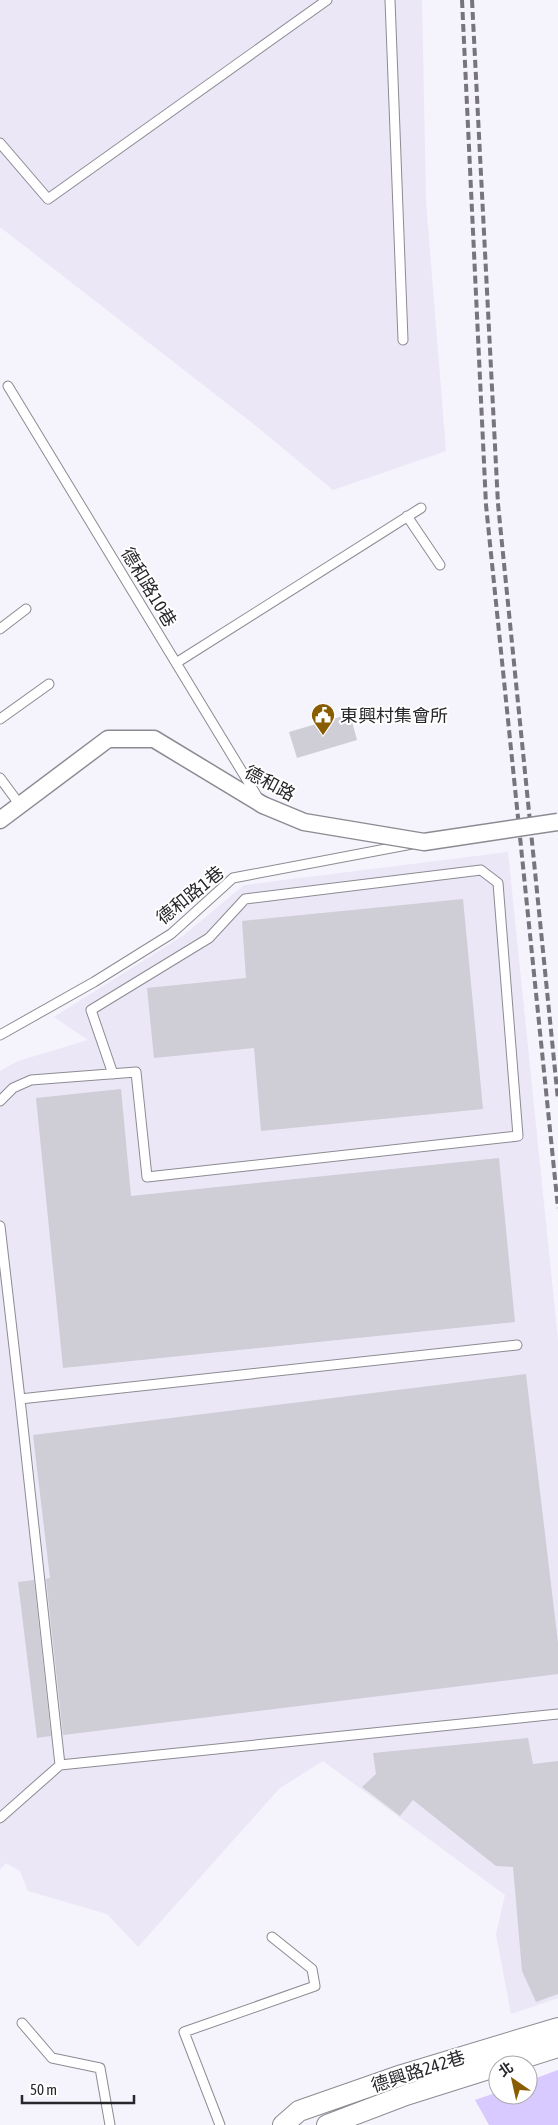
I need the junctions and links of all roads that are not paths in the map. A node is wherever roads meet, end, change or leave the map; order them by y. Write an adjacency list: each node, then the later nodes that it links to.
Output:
1 (327, 0): 3 (lane)
2 (390, 0): 4 (lane)
3 (0, 143)
4 (403, 340)
5 (8, 386): 11 (lane, 德和路10巷)
6 (421, 508): 7 (lane)
7 (407, 516): 8 (lane); 11 (lane)
8 (440, 565)
9 (26, 609): 10 (lane)
10 (0, 629)
11 (176, 663): 16 (lane, 德和路10巷)
12 (49, 684): 13 (lane)
13 (0, 719)
14 (0, 778): 15 (lane)
15 (20, 805): 16 (street, 德和路); 17 (street, 德和路)
16 (262, 805): 19 (street, 德和路, bridge)
17 (0, 820)
18 (558, 822): 19 (street, 德和路, bridge)
19 (424, 842): 20 (lane, 德和路1巷)
20 (0, 1035)
21 (113, 1074): 21 (lane); 22 (lane)
22 (0, 1100)
23 (0, 1226): 25 (lane)
24 (516, 1344): 25 (lane)
25 (20, 1399): 27 (lane)
26 (558, 1714): 27 (lane)
27 (60, 1766): 28 (lane)
28 (0, 1818)
29 (272, 1936): 36 (lane)
30 (22, 2023): 35 (lane)
31 (558, 2028): 37 (street, 德興路242巷)
32 (558, 2047): 33 (street, 德興路242巷)
33 (534, 2055)
34 (488, 2070): 38 (street, 德興路242巷)
35 (110, 2125)
36 (220, 2125)
37 (283, 2125)
38 (327, 2125)

